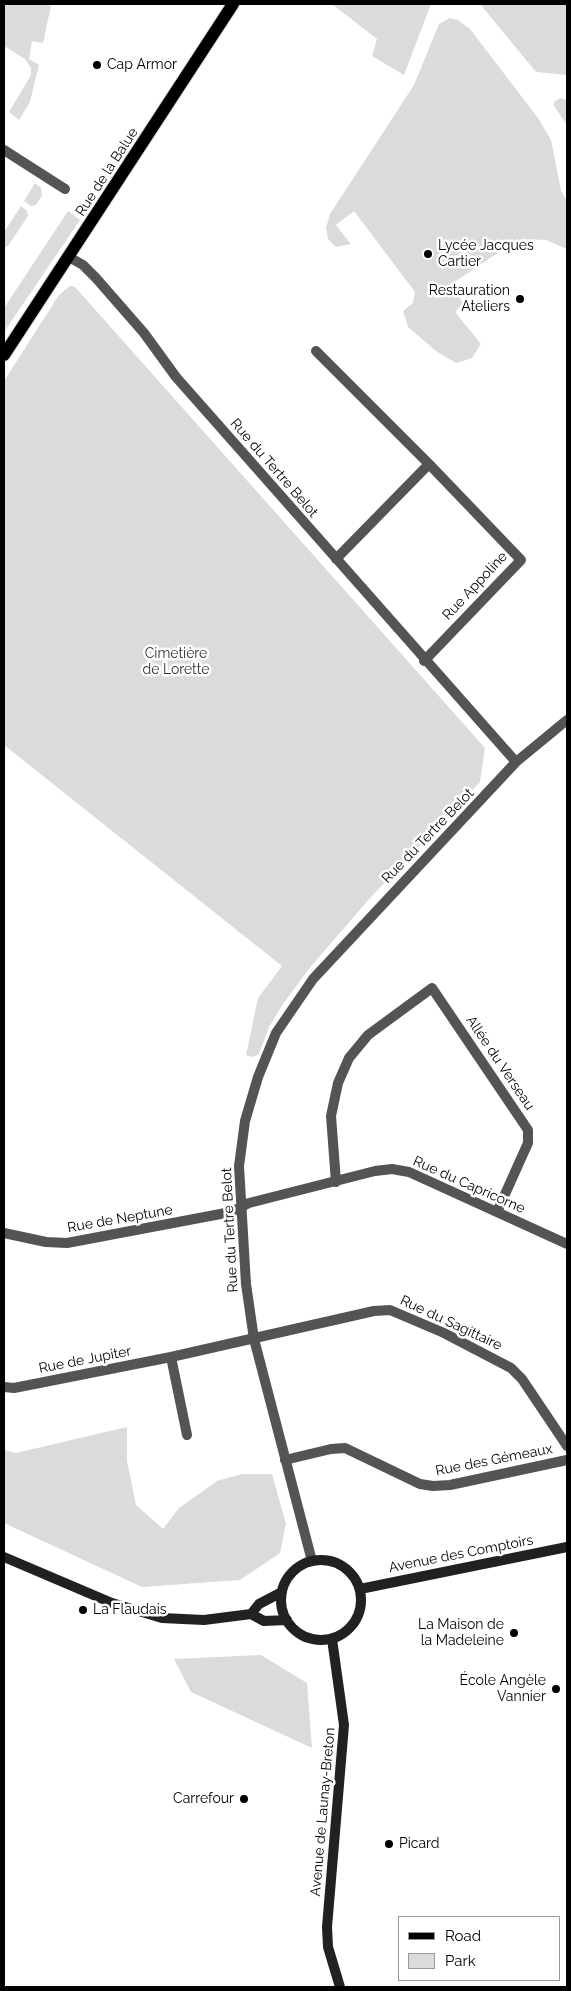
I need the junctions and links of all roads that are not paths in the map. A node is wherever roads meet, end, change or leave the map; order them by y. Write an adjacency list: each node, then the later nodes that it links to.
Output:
1 (233, 4): 4 (main road, Rue de la Balue)
2 (4, 150): 3 (street)
3 (66, 190)
4 (69, 257): 6 (main road, Rue de la Balue); 8 (street, Rue du Tertre Belot)
5 (316, 351): 7 (street, Rue Appoline)
6 (4, 355)
7 (430, 464): 8 (street); 9 (street, Rue Appoline)
8 (336, 559): 9 (street, Rue du Tertre Belot)
9 (424, 661): 11 (street, Rue du Tertre Belot)
10 (567, 720): 11 (street)
11 (516, 762): 13 (street, Rue du Tertre Belot)
12 (336, 1182): 13 (street, Rue du Capricorne); 14 (street, Rue du Capricorne); 14 (street, Allée du Verseau)
13 (240, 1208): 15 (street, Rue de Neptune); 17 (street, Rue du Tertre Belot)
14 (497, 1212): 16 (street, Rue du Capricorne)
15 (4, 1233)
16 (567, 1244)
17 (254, 1340): 18 (street, Rue de Jupiter); 21 (street, Rue du Sagittaire); 22 (street, Rue du Tertre Belot)
18 (171, 1358): 19 (street, Rue de Jupiter); 20 (street)
19 (4, 1388)
20 (187, 1435)
21 (567, 1446)
22 (285, 1460): 23 (street, Rue des Gémeaux); 26 (street, Rue du Tertre Belot)
23 (567, 1460)
24 (567, 1547): 27 (street, Avenue des Comptoirs)
25 (4, 1557): 29 (street)
26 (312, 1561): 27 (street); 28 (street)
27 (360, 1588): 31 (street)
28 (282, 1592): 29 (street); 30 (street)
29 (252, 1614): 30 (street)
30 (286, 1620): 31 (street)
31 (332, 1639): 32 (street, Avenue de Launay-Breton)
32 (340, 1987)

